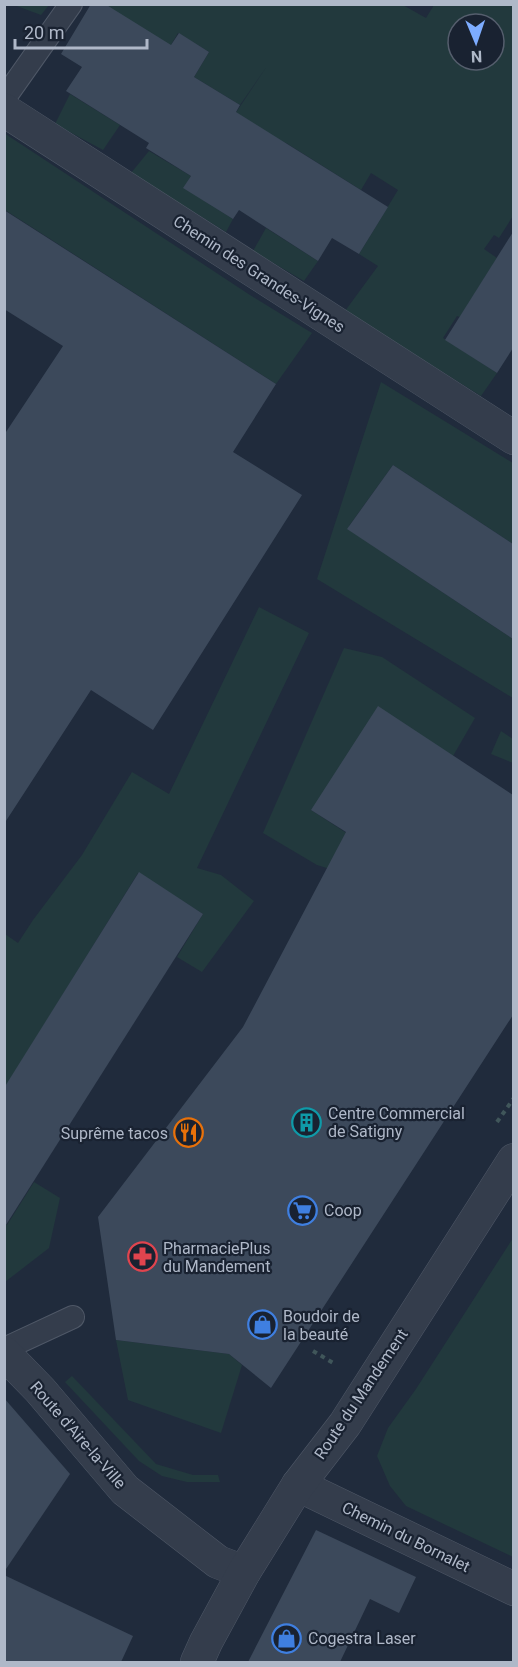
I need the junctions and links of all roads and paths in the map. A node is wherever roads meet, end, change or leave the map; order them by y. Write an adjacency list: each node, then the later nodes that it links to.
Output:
1 (71, 4): 2 (lane)
2 (4, 99)
3 (4, 110): 4 (street, Chemin des Grandes-Vignes)
4 (513, 438)
5 (513, 1160): 10 (street, Route du Mandement)
6 (73, 1317): 7 (lane)
7 (4, 1351): 11 (street, Route d'Aire-la-Ville)
8 (314, 1351): 9 (path)
9 (339, 1366)
10 (298, 1485): 11 (street, Route du Mandement); 12 (street, Chemin du Bornalet)
11 (244, 1572): 13 (street, Route du Mandement)
12 (513, 1589)
13 (196, 1662)

